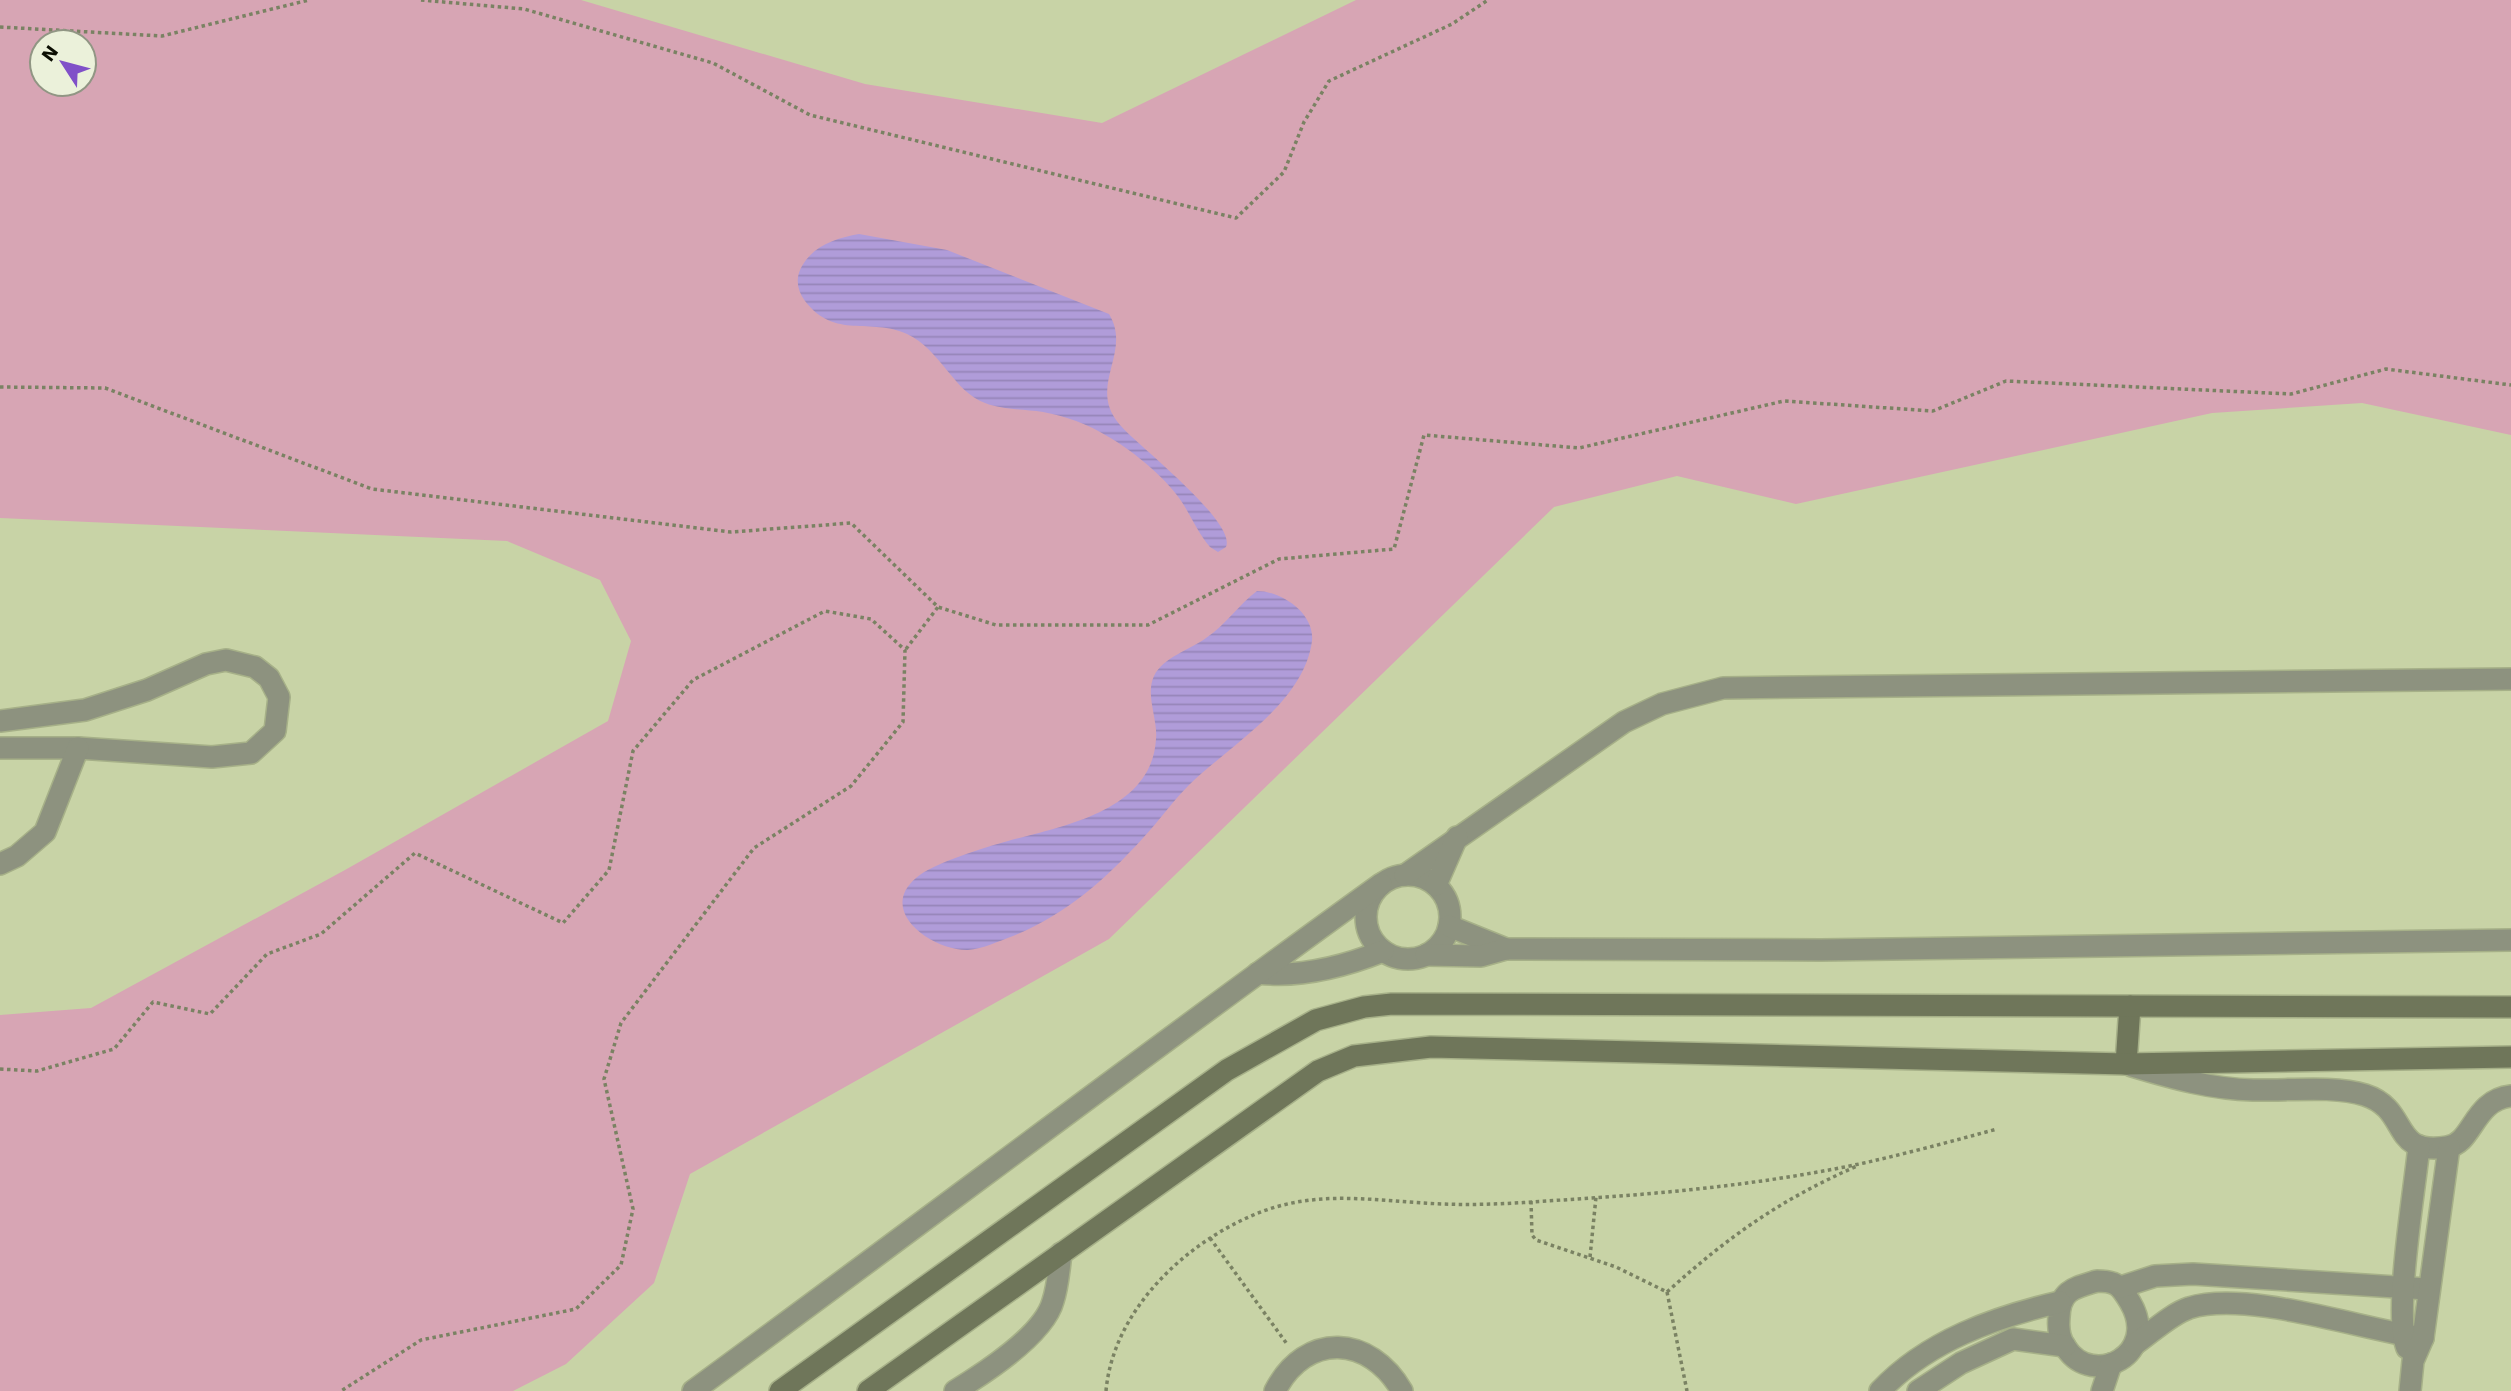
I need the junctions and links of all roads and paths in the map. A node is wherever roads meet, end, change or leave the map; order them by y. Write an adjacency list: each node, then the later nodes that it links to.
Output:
1 (309, 0): 4 (path)
2 (421, 0): 3 (path)
3 (1488, 0)
4 (0, 27)
5 (2511, 385): 7 (path)
6 (0, 387): 7 (path)
7 (938, 607): 8 (path)
8 (905, 650): 28 (path); 49 (path)
9 (2511, 679): 13 (street)
10 (0, 721): 12 (street)
11 (0, 748): 12 (street)
12 (78, 748): 14 (street)
13 (1457, 837): 15 (street); 17 (street)
14 (0, 864)
15 (1405, 875): 16 (street); 17 (street)
16 (1381, 884): 21 (street); 23 (street)
17 (1436, 885): 18 (street)
18 (1449, 926): 20 (street); 22 (street)
19 (2511, 940): 20 (street)
20 (1506, 948): 22 (street)
21 (1382, 951): 22 (street); 23 (street)
22 (1426, 955)
23 (1258, 973): 50 (street)
24 (2130, 1006): 25 (street); 27 (street); 51 (street)
25 (2511, 1007)
26 (2511, 1057): 27 (street)
27 (2126, 1064): 31 (street); 37 (street)
28 (0, 1069)
29 (2511, 1096): 32 (street)
30 (1997, 1129): 33 (path)
31 (2419, 1146): 32 (street); 39 (street)
32 (2448, 1147): 41 (street)
33 (1864, 1163): 34 (path); 42 (path)
34 (1596, 1197): 35 (path); 38 (path)
35 (1531, 1201): 36 (path); 38 (path)
36 (1210, 1238): 47 (path); 54 (path)
37 (1061, 1253): 52 (street); 53 (street)
38 (1590, 1257): 42 (path)
39 (2404, 1286): 40 (street); 41 (street); 44 (street)
40 (2121, 1287): 43 (street); 45 (street)
41 (2427, 1289): 44 (street)
42 (1667, 1292): 57 (path)
43 (2060, 1301): 46 (street); 58 (street)
44 (2412, 1337): 45 (street); 61 (street)
45 (2135, 1344): 48 (street)
46 (2065, 1346): 48 (street); 59 (street)
47 (1299, 1360): 55 (street); 56 (street)
48 (2111, 1364): 60 (street)
49 (341, 1391)
50 (693, 1391)
51 (780, 1391)
52 (868, 1391)
53 (955, 1391)
54 (1106, 1391)
55 (1276, 1391)
56 (1402, 1391)
57 (1687, 1391)
58 (1881, 1391)
59 (1918, 1391)
60 (2102, 1391)
61 (2410, 1391)

